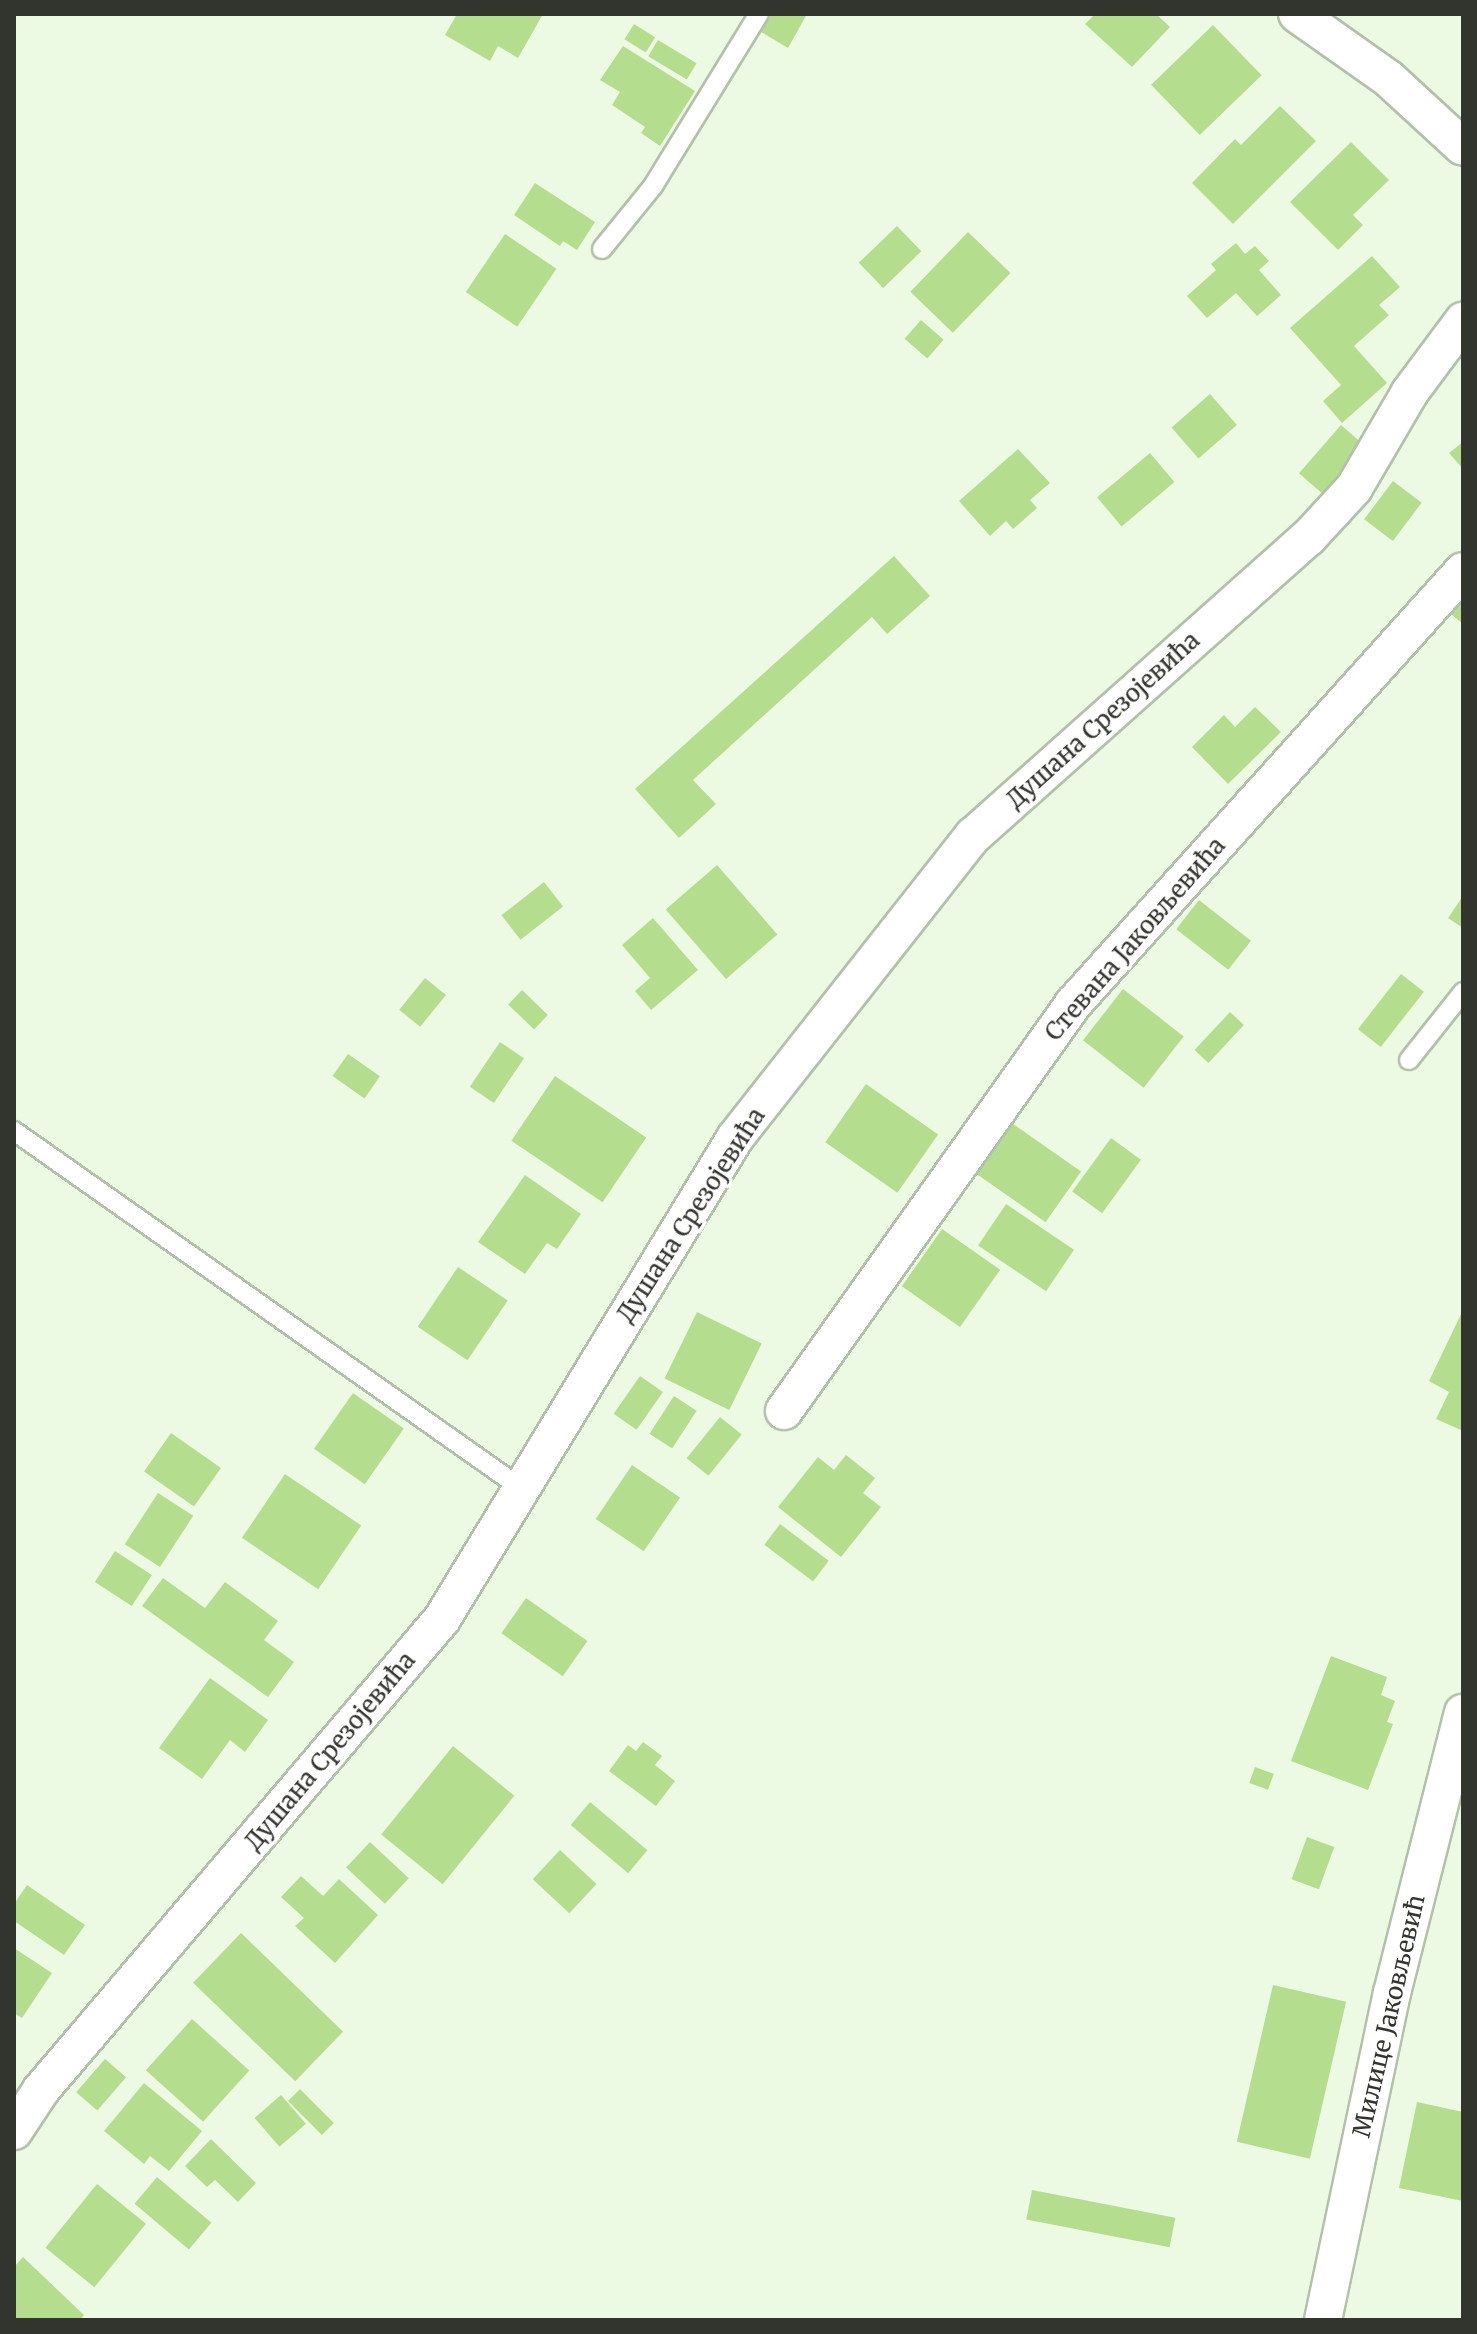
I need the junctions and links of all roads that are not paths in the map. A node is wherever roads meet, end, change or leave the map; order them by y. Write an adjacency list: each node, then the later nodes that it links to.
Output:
1 (759, 14): 4 (lane)
2 (1297, 14): 3 (street)
3 (1463, 147)
4 (602, 249)
5 (1463, 321): 11 (street, Душана Срезојевића)
6 (1463, 571): 10 (street, Стевана Јаковљевића)
7 (1463, 992): 8 (lane)
8 (1409, 1060)
9 (14, 1131): 11 (lane)
10 (784, 1411)
11 (521, 1488): 13 (street, Душана Срезојевића)
12 (1463, 1713): 14 (street, Милице Јаковљевић)
13 (14, 2131)
14 (1323, 2320)

